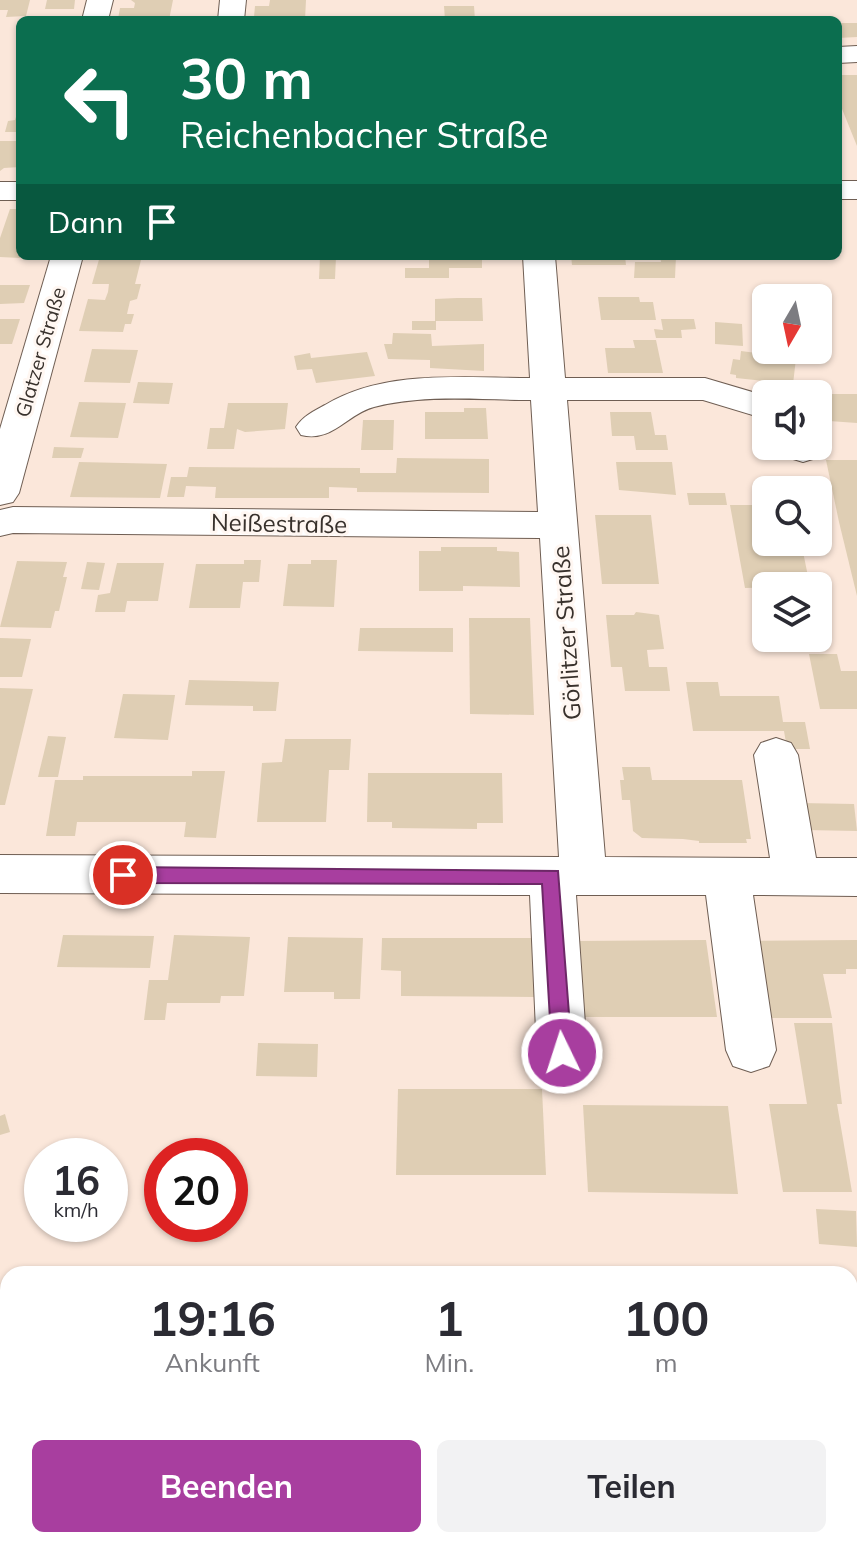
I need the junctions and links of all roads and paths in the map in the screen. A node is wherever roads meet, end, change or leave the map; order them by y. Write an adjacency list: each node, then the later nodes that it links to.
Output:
1 (66, 260): 6 (street, Glatzer Straße)
2 (539, 260): 3 (street, Görlitzer Straße)
3 (548, 390): 4 (street); 5 (street); 8 (street, Görlitzer Straße)
4 (752, 404)
5 (314, 427)
6 (0, 493)
7 (0, 523): 8 (street, Neißestraße)
8 (558, 525): 11 (street, Görlitzer Straße)
9 (776, 755): 13 (street)
10 (0, 874): 11 (street)
11 (567, 876): 12 (street); 16 (street, Görlitzer Straße)
12 (727, 876): 13 (street); 15 (street)
13 (796, 877): 14 (street)
14 (857, 877)
15 (751, 1050)
16 (562, 1053)

